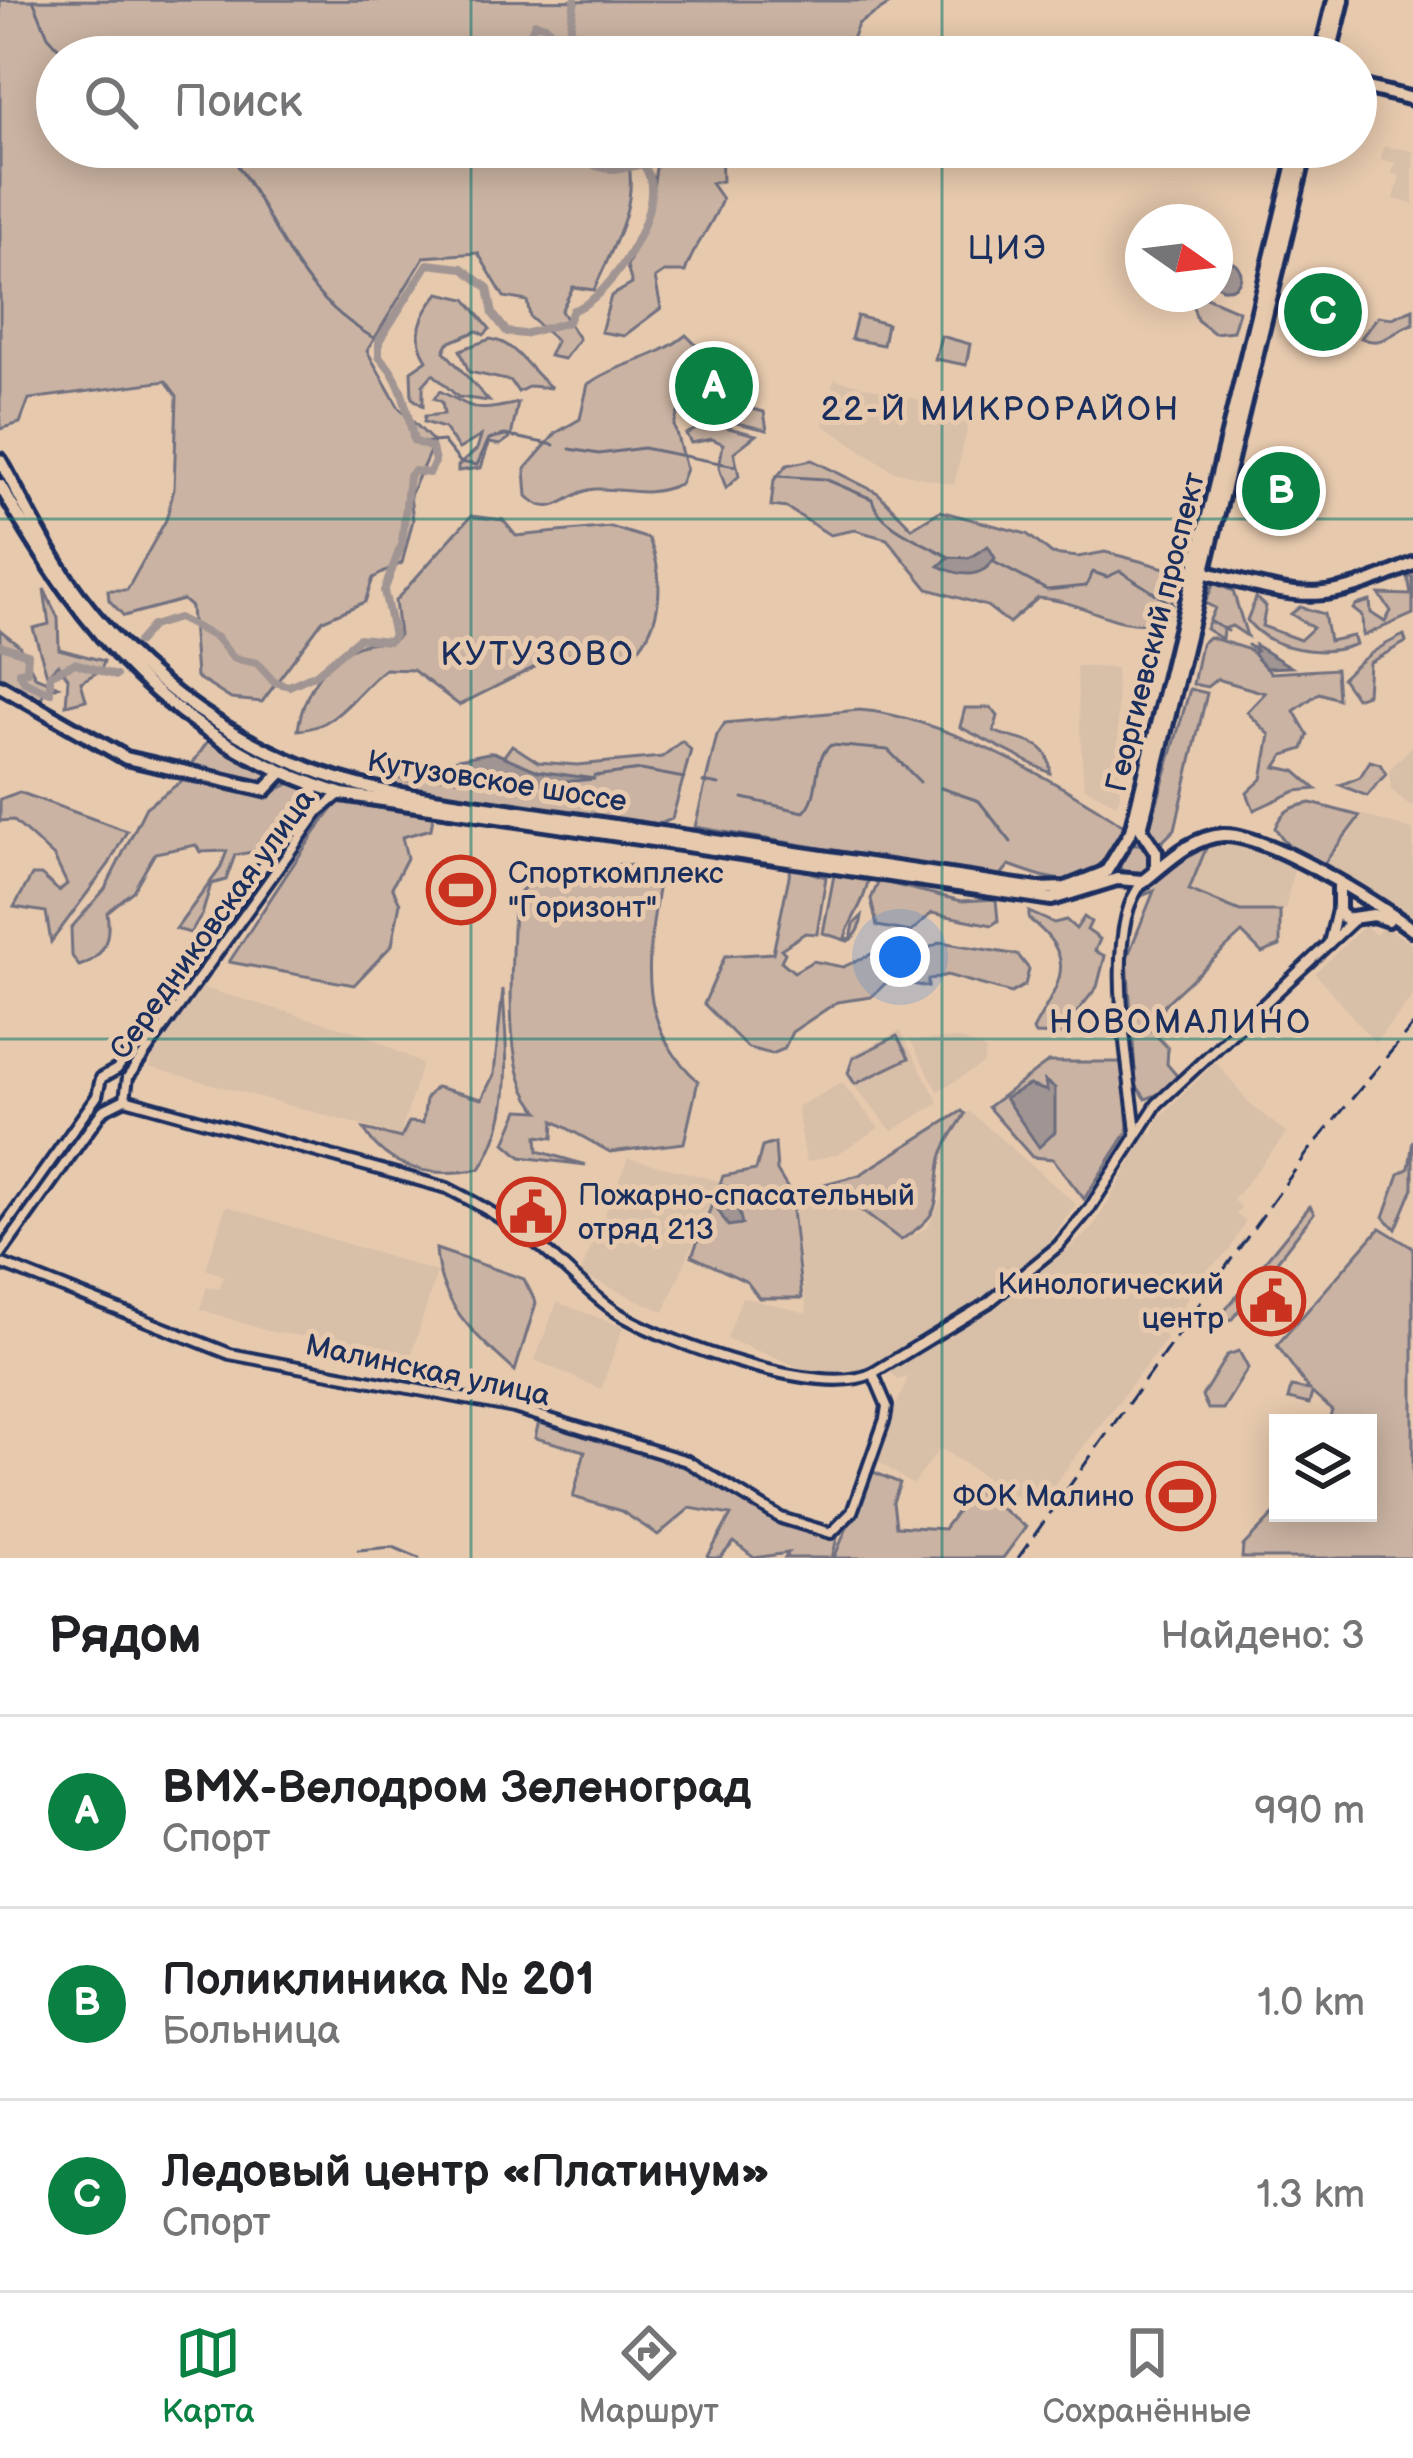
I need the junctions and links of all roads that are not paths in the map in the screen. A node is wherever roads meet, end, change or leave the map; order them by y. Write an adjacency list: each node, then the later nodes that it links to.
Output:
1 (1334, 0): 3 (main road)
2 (1343, 0): 4 (main road)
3 (1328, 36)
4 (1331, 36)
5 (1377, 90): 6 (main road)
6 (1413, 99)
7 (1297, 168): 11 (main road, Георгиевский проспект)
8 (0, 460): 14 (main road, Кутузовское шоссе)
9 (0, 485): 14 (main road, Кутузовское шоссе)
10 (1413, 564): 11 (main road)
11 (1199, 571): 12 (main road, Георгиевский проспект)
12 (1185, 627): 19 (main road, Георгиевский проспект); 20 (main road, Георгиевский проспект)
13 (0, 686): 15 (main road)
14 (246, 747): 15 (main road, Кутузовское шоссе); 18 (main road, Кутузовское шоссе)
15 (283, 772): 16 (main road, Кутузовское шоссе)
16 (311, 784): 17 (main road, Кутузовское шоссе); 32 (street, Середниковская улица)
17 (342, 794): 18 (main road, Кутузовское шоссе); 33 (street, Середниковская улица)
18 (393, 799): 22 (main road, Кутузовское шоссе); 24 (main road, Кутузовское шоссе)
19 (1120, 845): 20 (main road); 22 (main road)
20 (1151, 846): 21 (main road); 23 (main road)
21 (1272, 846): 23 (main road); 25 (main road)
22 (1114, 861): 24 (main road)
23 (1156, 868): 24 (main road)
24 (1130, 883): 34 (street)
25 (1339, 886): 26 (main road); 27 (main road)
26 (1358, 897): 27 (main road); 28 (main road); 29 (main road)
27 (1338, 905): 28 (main road); 31 (street)
28 (1358, 918): 30 (main road); 31 (street)
29 (1406, 919): 30 (main road)
30 (1412, 932)
31 (1328, 945): 37 (street)
32 (114, 1072): 33 (street); 35 (street, Середниковская улица)
33 (126, 1080): 36 (street, Середниковская улица)
34 (1131, 1086): 37 (street); 39 (street)
35 (97, 1096): 38 (street); 40 (street, Середниковская улица)
36 (125, 1099): 38 (street, Середниковская улица); 42 (street)
37 (1157, 1104): 39 (street)
38 (108, 1105): 41 (street, Середниковская улица)
39 (1136, 1136): 42 (street)
40 (0, 1233)
41 (0, 1259): 42 (street, Малинская улица)
42 (873, 1372)

